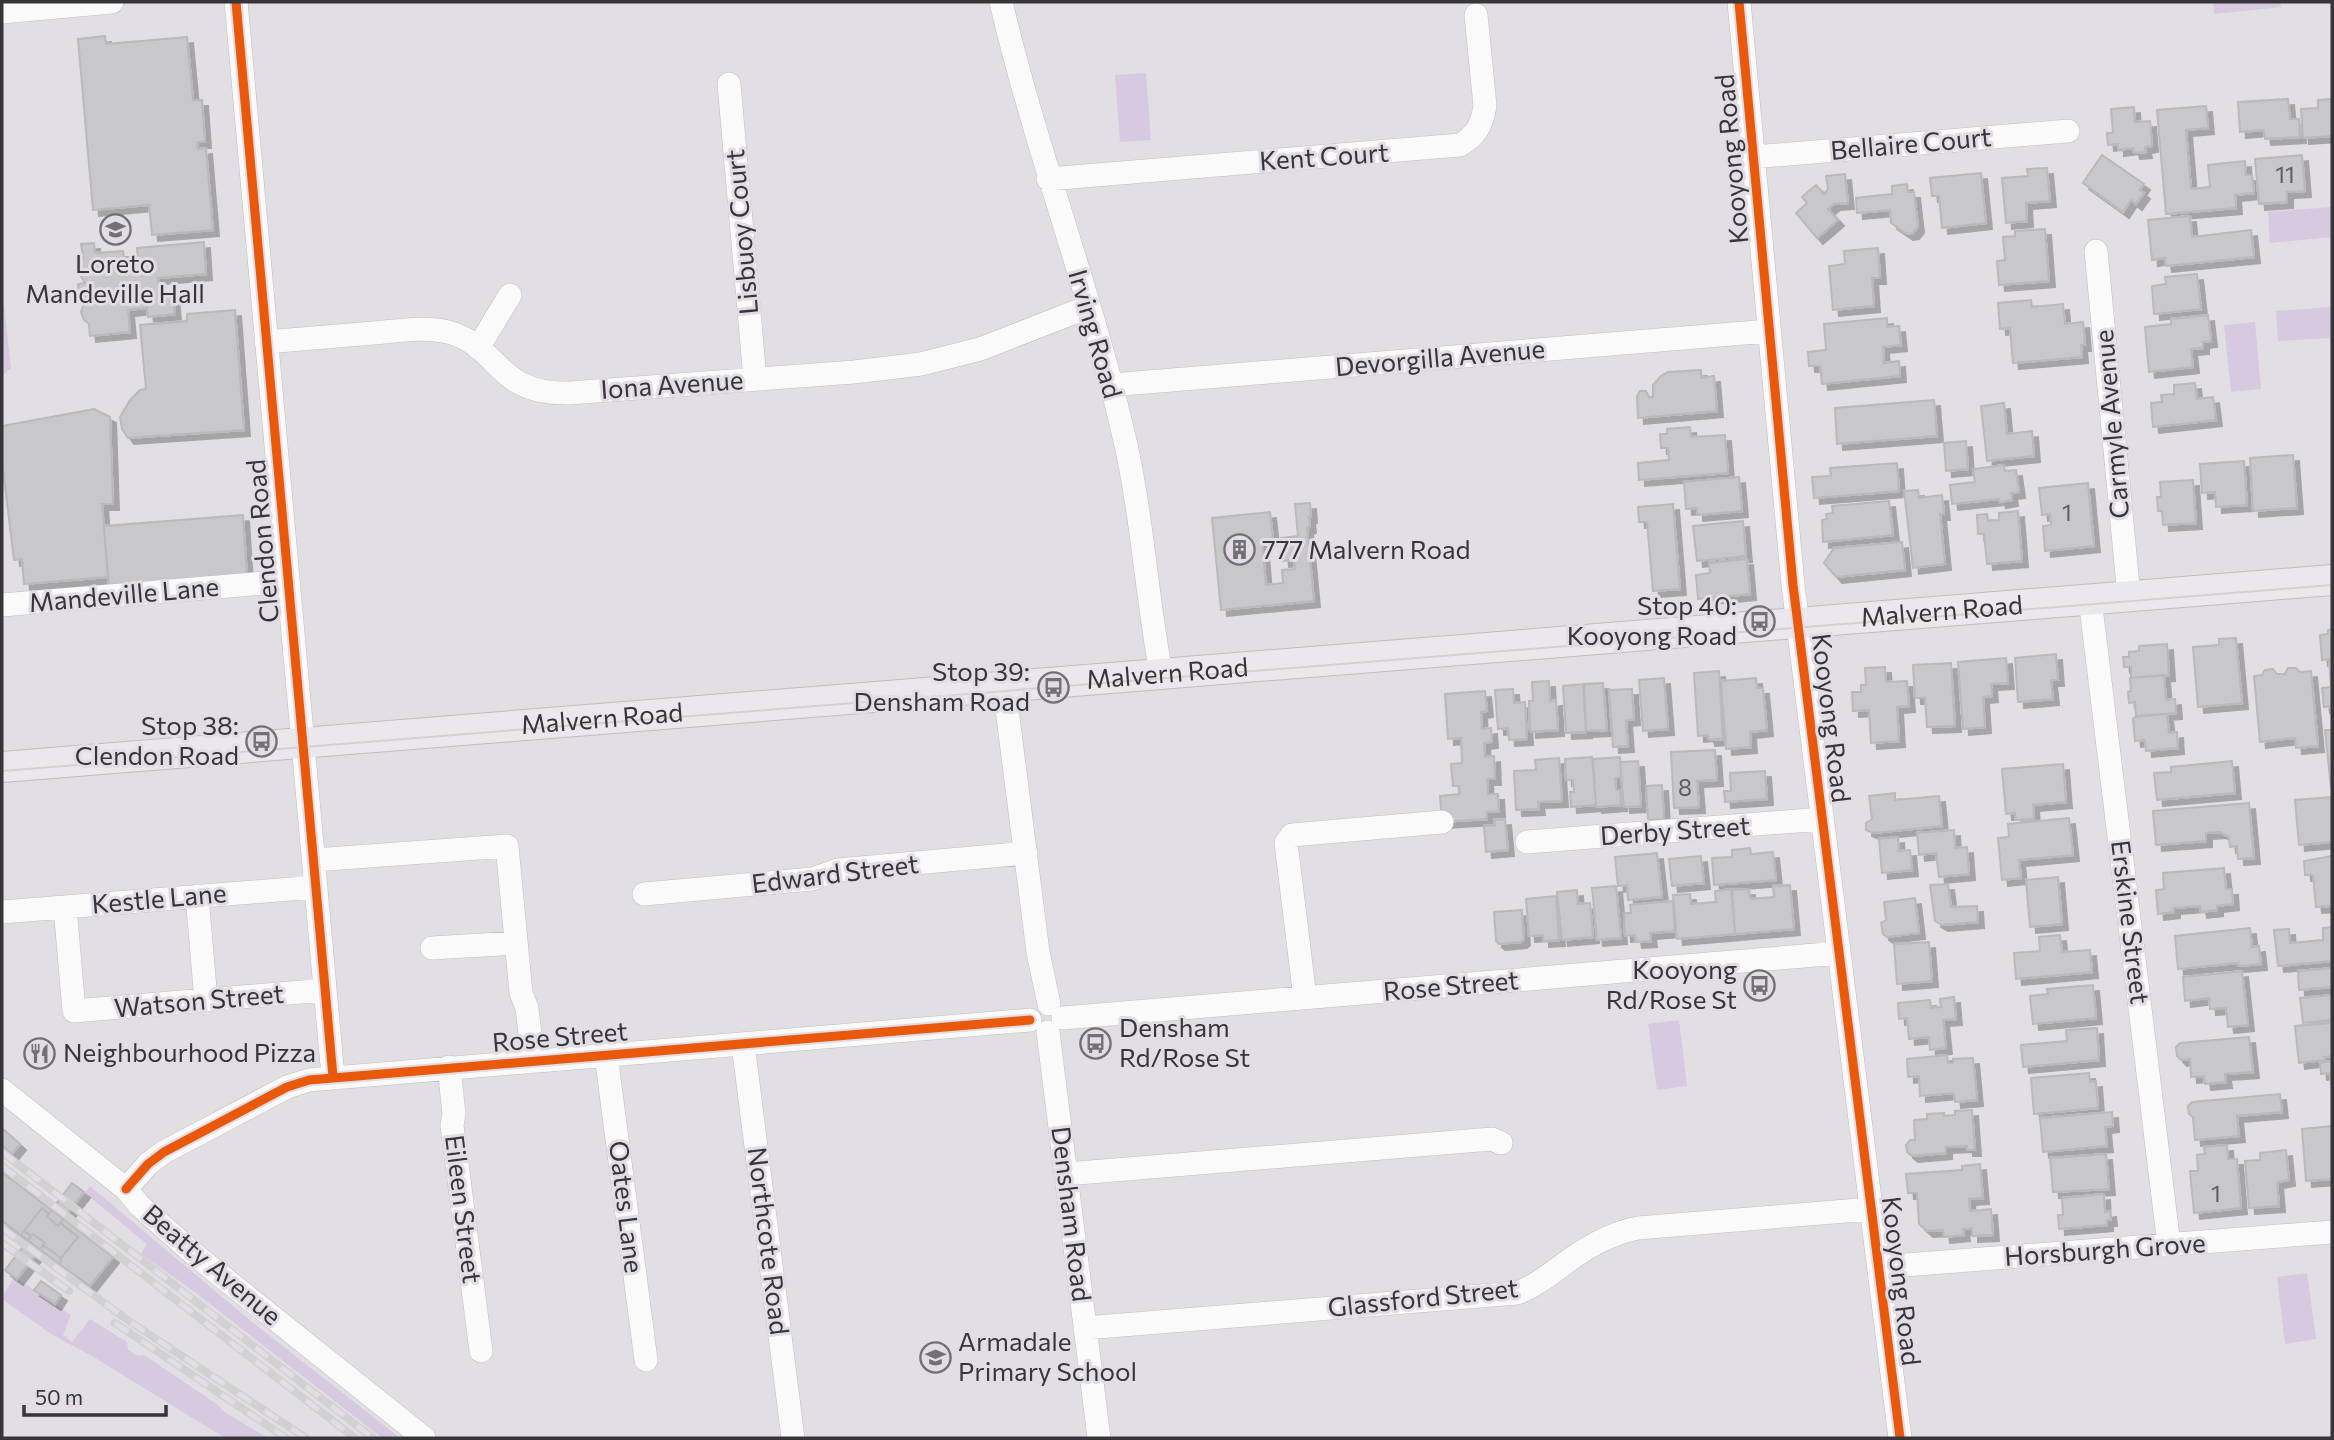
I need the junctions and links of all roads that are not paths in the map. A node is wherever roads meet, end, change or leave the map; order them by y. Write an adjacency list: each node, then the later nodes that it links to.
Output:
1 (112, 2): 5 (street)
2 (236, 2): 15 (street, Clendon Road)
3 (1001, 2): 10 (street, Irving Road)
4 (1739, 2): 9 (street, Kooyong Road)
5 (2, 12)
6 (1476, 15): 10 (street, Kent Court)
7 (729, 84): 17 (street, Lisbuoy Court)
8 (2068, 131): 9 (street, Bellaire Court)
9 (1753, 157): 14 (street, Kooyong Road)
10 (1048, 179): 13 (street, Irving Road)
11 (2096, 251): 21 (street, Carmyle Avenue)
12 (510, 295): 16 (street)
13 (1088, 307): 17 (street, Iona Avenue); 18 (street, Irving Road)
14 (1769, 331): 18 (street, Devorgilla Avenue); 24 (street, Kooyong Road)
15 (266, 342): 16 (street, Iona Avenue); 20 (street, Clendon Road)
16 (478, 348): 17 (street, Iona Avenue)
17 (755, 379)
18 (1111, 385): 25 (street, Irving Road)
19 (2332, 580): 21 (main road, Malvern Road)
20 (288, 581): 23 (street, Mandeville Lane); 27 (street, Clendon Road)
21 (2129, 596): 22 (main road, Malvern Road)
22 (2090, 599): 24 (main road, Malvern Road); 57 (street, Erskine Street)
23 (2, 605)
24 (1798, 622): 25 (main road, Malvern Road); 29 (street, Kooyong Road)
25 (1161, 673): 26 (main road, Malvern Road)
26 (1004, 686): 27 (main road, Malvern Road); 32 (street, Densham Road)
27 (303, 742): 28 (main road, Malvern Road); 33 (street, Clendon Road)
28 (2, 767)
29 (1822, 819): 31 (street, Derby Street); 41 (street, Kooyong Road)
30 (1442, 822): 43 (street)
31 (1527, 842)
32 (1026, 853): 35 (street, Edward Street); 45 (street, Densham Road)
33 (314, 860): 34 (street, Clendon Road); 39 (street)
34 (316, 887): 36 (street, Kestle Lane); 42 (street, Clendon Road)
35 (644, 894)
36 (197, 896): 37 (street, Kestle Lane); 44 (street)
37 (65, 907): 38 (street, Kestle Lane); 44 (street, Watson Street)
38 (2, 912)
39 (516, 943): 40 (street); 48 (street)
40 (432, 948)
41 (1839, 953): 43 (street, Rose Street); 55 (street, Kooyong Road)
42 (325, 990): 44 (street, Watson Street); 50 (street, Clendon Road)
43 (1305, 998): 45 (street, Rose Street)
44 (206, 1000)
45 (1047, 1019): 46 (street, Rose Street); 53 (street, Densham Road)
46 (743, 1044): 47 (street, Rose Street); 63 (street, Northcote Road)
47 (606, 1055): 48 (street, Rose Street); 61 (street, Oates Lane)
48 (533, 1061): 49 (street, Rose Street)
49 (449, 1068): 50 (street, Rose Street); 60 (street, Eileen Street)
50 (333, 1077): 54 (street, Rose Street)
51 (2, 1090): 54 (street, Beatty Avenue)
52 (1501, 1143): 53 (street)
53 (1066, 1174): 59 (street, Densham Road)
54 (126, 1189): 62 (street, Beatty Avenue)
55 (1871, 1209): 58 (street, Kooyong Road); 59 (street, Glassford Street)
56 (2332, 1232): 57 (street, Horsburgh Grove)
57 (2169, 1245): 58 (street, Horsburgh Grove)
58 (1878, 1267): 65 (street, Kooyong Road)
59 (1085, 1328): 64 (street, Densham Road)
60 (481, 1352)
61 (646, 1360)
62 (424, 1438)
63 (793, 1438)
64 (1099, 1438)
65 (1900, 1438)

